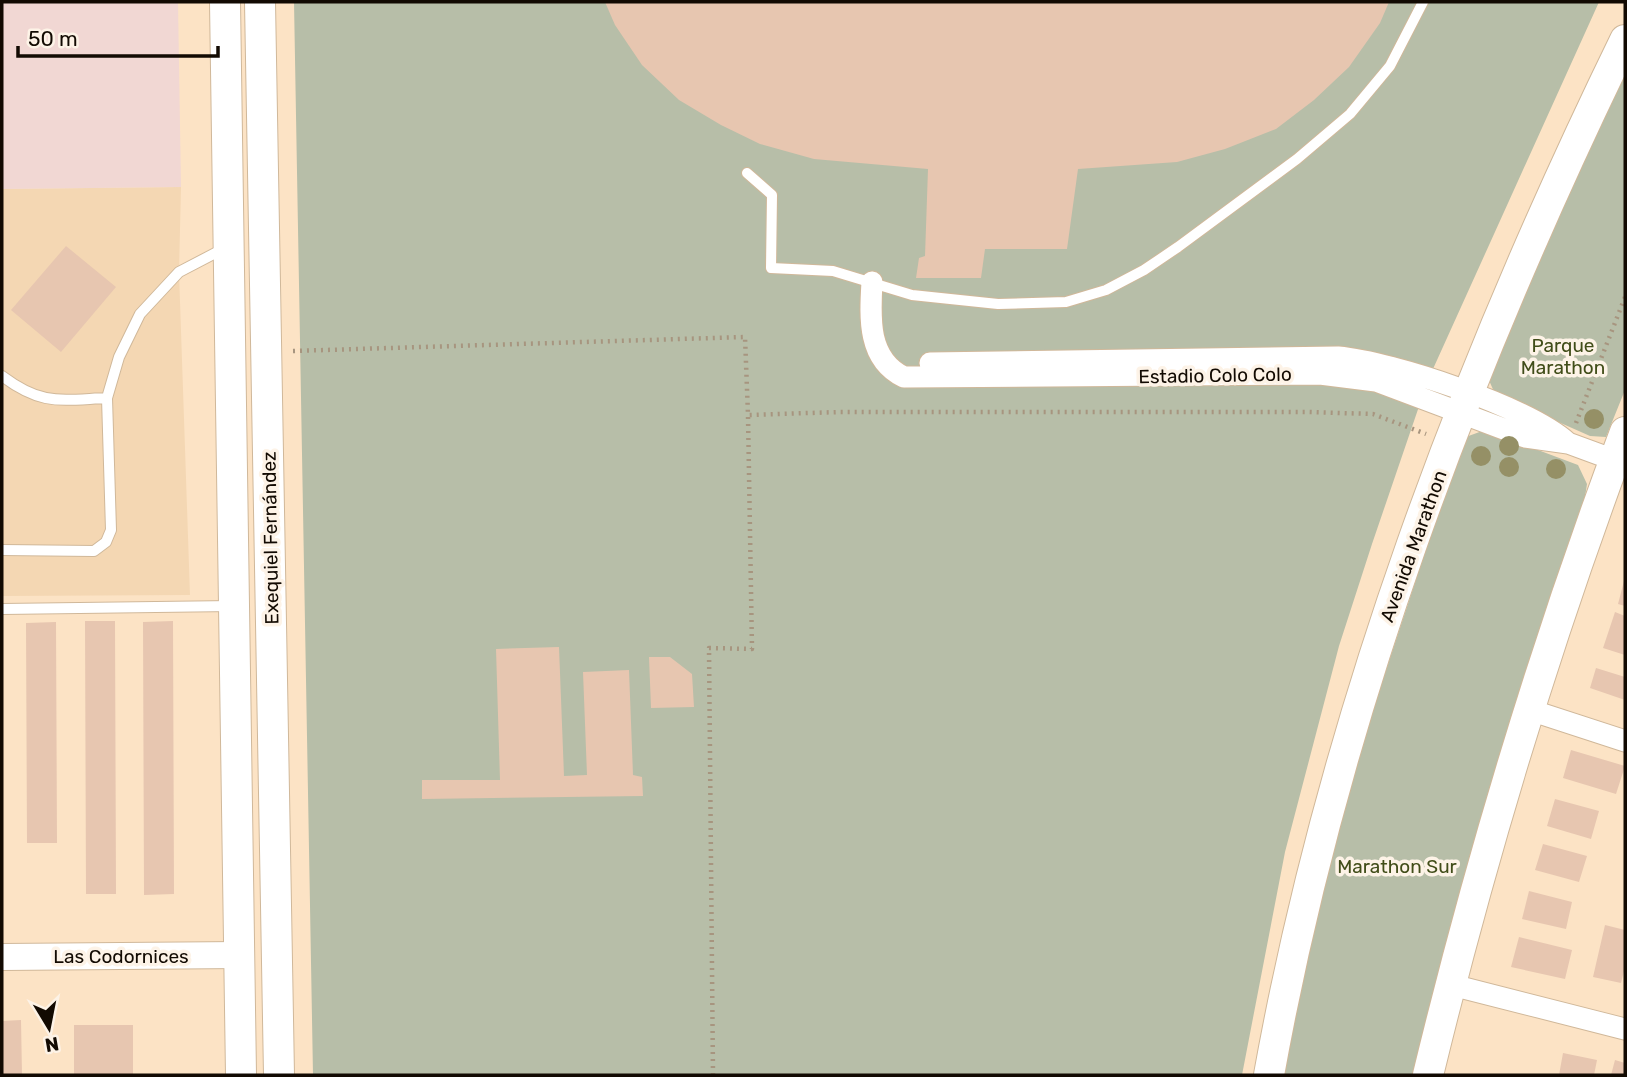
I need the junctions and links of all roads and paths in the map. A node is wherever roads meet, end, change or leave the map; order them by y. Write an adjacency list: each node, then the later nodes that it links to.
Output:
1 (225, 2): 6 (main road, Exequiel Fernández)
2 (260, 2): 14 (main road, Exequiel Fernández)
3 (1423, 2): 7 (lane)
4 (1625, 40): 12 (main road, Avenida Marathon)
5 (747, 173): 7 (lane)
6 (230, 245): 11 (lane); 13 (main road, Exequiel Fernández)
7 (872, 282): 12 (street, Estadio Colo Colo)
8 (1625, 297): 18 (path)
9 (300, 350): 15 (path)
10 (2, 376): 11 (lane)
11 (107, 398): 20 (lane)
12 (1465, 403): 18 (street, Estadio Colo Colo); 32 (main road, Avenida Marathon)
13 (233, 408): 14 (main road); 21 (main road, Exequiel Fernández)
14 (268, 408): 30 (main road, Exequiel Fernández)
15 (748, 415): 16 (path); 31 (path)
16 (1413, 430)
17 (1625, 432): 19 (main road)
18 (1569, 443): 19 (street, Estadio Colo Colo)
19 (1620, 463): 23 (main road)
20 (2, 550)
21 (236, 606): 22 (lane); 25 (main road, Exequiel Fernández)
22 (2, 610)
23 (1530, 710): 24 (street); 27 (main road)
24 (1625, 741)
25 (240, 955): 26 (street, Las Codornices); 29 (main road, Exequiel Fernández)
26 (2, 957)
27 (1452, 985): 28 (street); 33 (main road)
28 (1625, 1029)
29 (241, 1075)
30 (279, 1075)
31 (713, 1075)
32 (1269, 1075)
33 (1429, 1075)

